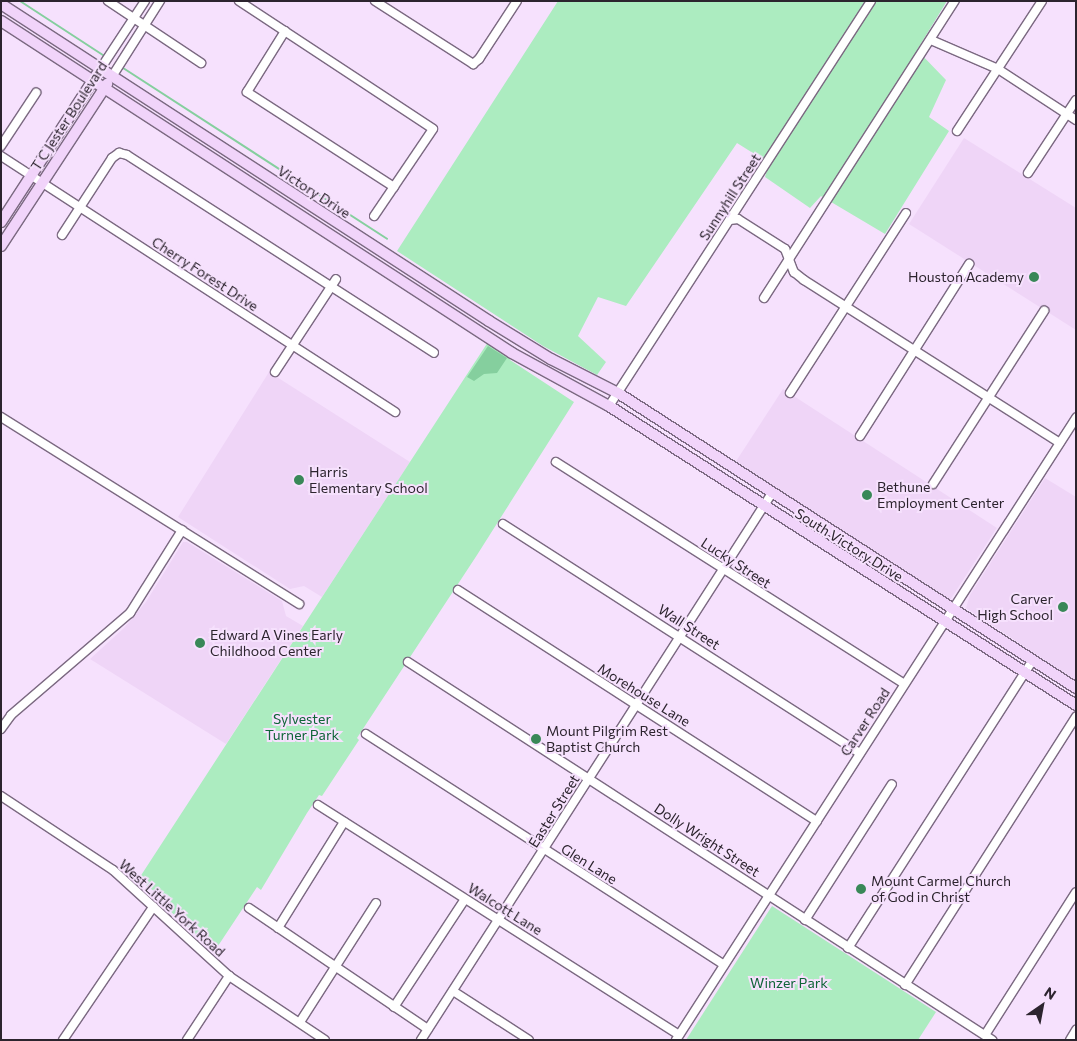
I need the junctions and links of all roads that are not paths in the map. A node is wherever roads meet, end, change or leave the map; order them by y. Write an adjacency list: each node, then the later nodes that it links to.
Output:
1 (108, 1): 11 (street)
2 (145, 1): 11 (street, T C Jester Boulevard)
3 (160, 1): 13 (street, T C Jester Boulevard)
4 (239, 1): 14 (street)
5 (375, 1): 6 (street)
6 (517, 1)
7 (871, 1): 38 (street, Sunnyhill Street)
8 (955, 1): 15 (street)
9 (1042, 1): 18 (street)
10 (1, 4): 17 (main road, Victory Drive)
11 (134, 18): 13 (street); 17 (street, T C Jester Boulevard)
12 (1, 21): 20 (main road, Victory Drive)
13 (145, 24): 16 (street); 19 (street, T C Jester Boulevard)
14 (285, 31): 34 (street); 34 (street)
15 (931, 40): 18 (street); 44 (street)
16 (201, 63)
17 (103, 65): 19 (main road, Victory Drive); 20 (main road, T C Jester Boulevard)
18 (998, 69): 24 (street); 26 (street)
19 (114, 73): 21 (main road, T C Jester Boulevard); 29 (main road, Victory Drive)
20 (92, 80): 21 (main road, Victory Drive); 32 (main road, T C Jester Boulevard)
21 (104, 88): 30 (main road, Victory Drive); 33 (main road, T C Jester Boulevard)
22 (36, 92): 27 (street)
23 (1076, 100): 24 (street)
24 (1067, 114): 25 (street); 31 (street)
25 (1076, 120)
26 (957, 131)
27 (1, 146)
28 (1, 156): 32 (street, Cherry Forest Drive)
29 (236, 157): 30 (main road); 41 (main road, Victory Drive)
30 (228, 169): 43 (main road, Victory Drive)
31 (1028, 173)
32 (31, 175): 33 (street, Cherry Forest Drive); 39 (main road, T C Jester Boulevard)
33 (43, 183): 35 (street, Cherry Forest Drive); 42 (main road, T C Jester Boulevard)
34 (394, 187): 37 (street)
35 (80, 207): 40 (street); 47 (street); 53 (street, Cherry Forest Drive)
36 (906, 213): 49 (street)
37 (374, 216)
38 (730, 220): 44 (street); 58 (street, Sunnyhill Street)
39 (1, 222)
40 (62, 235)
41 (362, 239): 43 (main road); 51 (main road, Victory Drive)
42 (1, 246)
43 (354, 251): 52 (main road, Victory Drive)
44 (789, 259): 48 (street); 49 (street)
45 (969, 264): 54 (street)
46 (336, 279): 47 (street)
47 (331, 287): 53 (street); 55 (street)
48 (764, 298)
49 (847, 307): 54 (street); 57 (street)
50 (1044, 312): 59 (street)
51 (488, 321): 52 (main road); 58 (main road, Victory Drive)
52 (481, 333): 60 (main road, Victory Drive)
53 (293, 347): 56 (street); 61 (street, Cherry Forest Drive)
54 (914, 350): 59 (street); 64 (street)
55 (434, 353)
56 (275, 372)
57 (790, 393)
58 (618, 394): 60 (street, Sunnyhill Street); 68 (main road, South Victory Drive)
59 (989, 399): 65 (street); 67 (street)
60 (610, 406): 69 (main road, South Victory Drive)
61 (395, 412)
62 (1, 417): 71 (street)
63 (1076, 418): 65 (street, Carver Road)
64 (860, 436)
65 (1060, 443): 77 (street, Carver Road)
66 (556, 462): 74 (street, Lucky Street)
67 (933, 484)
68 (772, 493): 69 (street, Easter Street); 72 (main road, South Victory Drive)
69 (763, 506): 73 (main road, South Victory Drive); 74 (street, Easter Street)
70 (503, 524): 79 (street, Wall Street)
71 (182, 530): 76 (street); 88 (street)
72 (860, 549): 73 (main road); 77 (main road, South Victory Drive)
73 (852, 562): 78 (main road, South Victory Drive)
74 (723, 570): 79 (street, Easter Street); 83 (street, Lucky Street)
75 (458, 590): 85 (street, Morehouse Lane)
76 (299, 604)
77 (954, 609): 78 (street, Carver Road); 80 (main road, South Victory Drive)
78 (944, 621): 82 (main road, South Victory Drive); 83 (street, Carver Road)
79 (680, 636): 85 (street, Easter Street); 90 (street, Wall Street)
80 (1033, 660): 82 (street); 84 (main road, South Victory Drive)
81 (408, 662): 91 (street, Dolly Wright Street)
82 (1024, 672): 86 (main road, South Victory Drive); 107 (street)
83 (904, 684): 90 (street, Carver Road)
84 (1076, 688)
85 (636, 705): 91 (street, Easter Street); 95 (street, Morehouse Lane)
86 (1076, 705)
87 (1076, 717): 111 (street)
88 (1, 728)
89 (366, 734): 97 (street, Glen Lane)
90 (860, 752): 95 (street, Carver Road)
91 (589, 778): 97 (street, Easter Street); 99 (street, Dolly Wright Street)
92 (892, 784): 105 (street)
93 (1, 796): 102 (street, West Little York Road)
94 (318, 805): 96 (street, Walcott Lane)
95 (817, 821): 99 (street, Carver Road)
96 (344, 822): 100 (street, Walcott Lane); 106 (street)
97 (544, 850): 104 (street, Easter Street); 108 (street, Glen Lane)
98 (1076, 892): 118 (street)
99 (768, 896): 105 (street, Dolly Wright Street); 108 (street, Carver Road)
100 (465, 899): 104 (street, Walcott Lane); 113 (street)
101 (376, 904): 109 (street)
102 (153, 907): 110 (street, West Little York Road); 120 (street)
103 (249, 908): 106 (street)
104 (498, 920): 112 (street, Easter Street); 117 (street, Walcott Lane)
105 (805, 920): 107 (street, Dolly Wright Street)
106 (278, 928): 109 (street)
107 (848, 948): 111 (street, Dolly Wright Street)
108 (724, 965): 117 (street, Carver Road)
109 (335, 966): 113 (street); 114 (street)
110 (230, 976): 114 (street, West Little York Road); 119 (street)
111 (905, 985): 118 (street, Dolly Wright Street)
112 (453, 991): 115 (street, Easter Street); 123 (street)
113 (394, 1006): 115 (street)
114 (300, 1022): 121 (street, West Little York Road)
115 (428, 1029): 122 (street, Easter Street)
116 (1076, 1030): 124 (street)
117 (678, 1037)
118 (988, 1038)
119 (188, 1039)
120 (63, 1040)
121 (326, 1040)
122 (421, 1040)
123 (529, 1040)
124 (1070, 1040)

